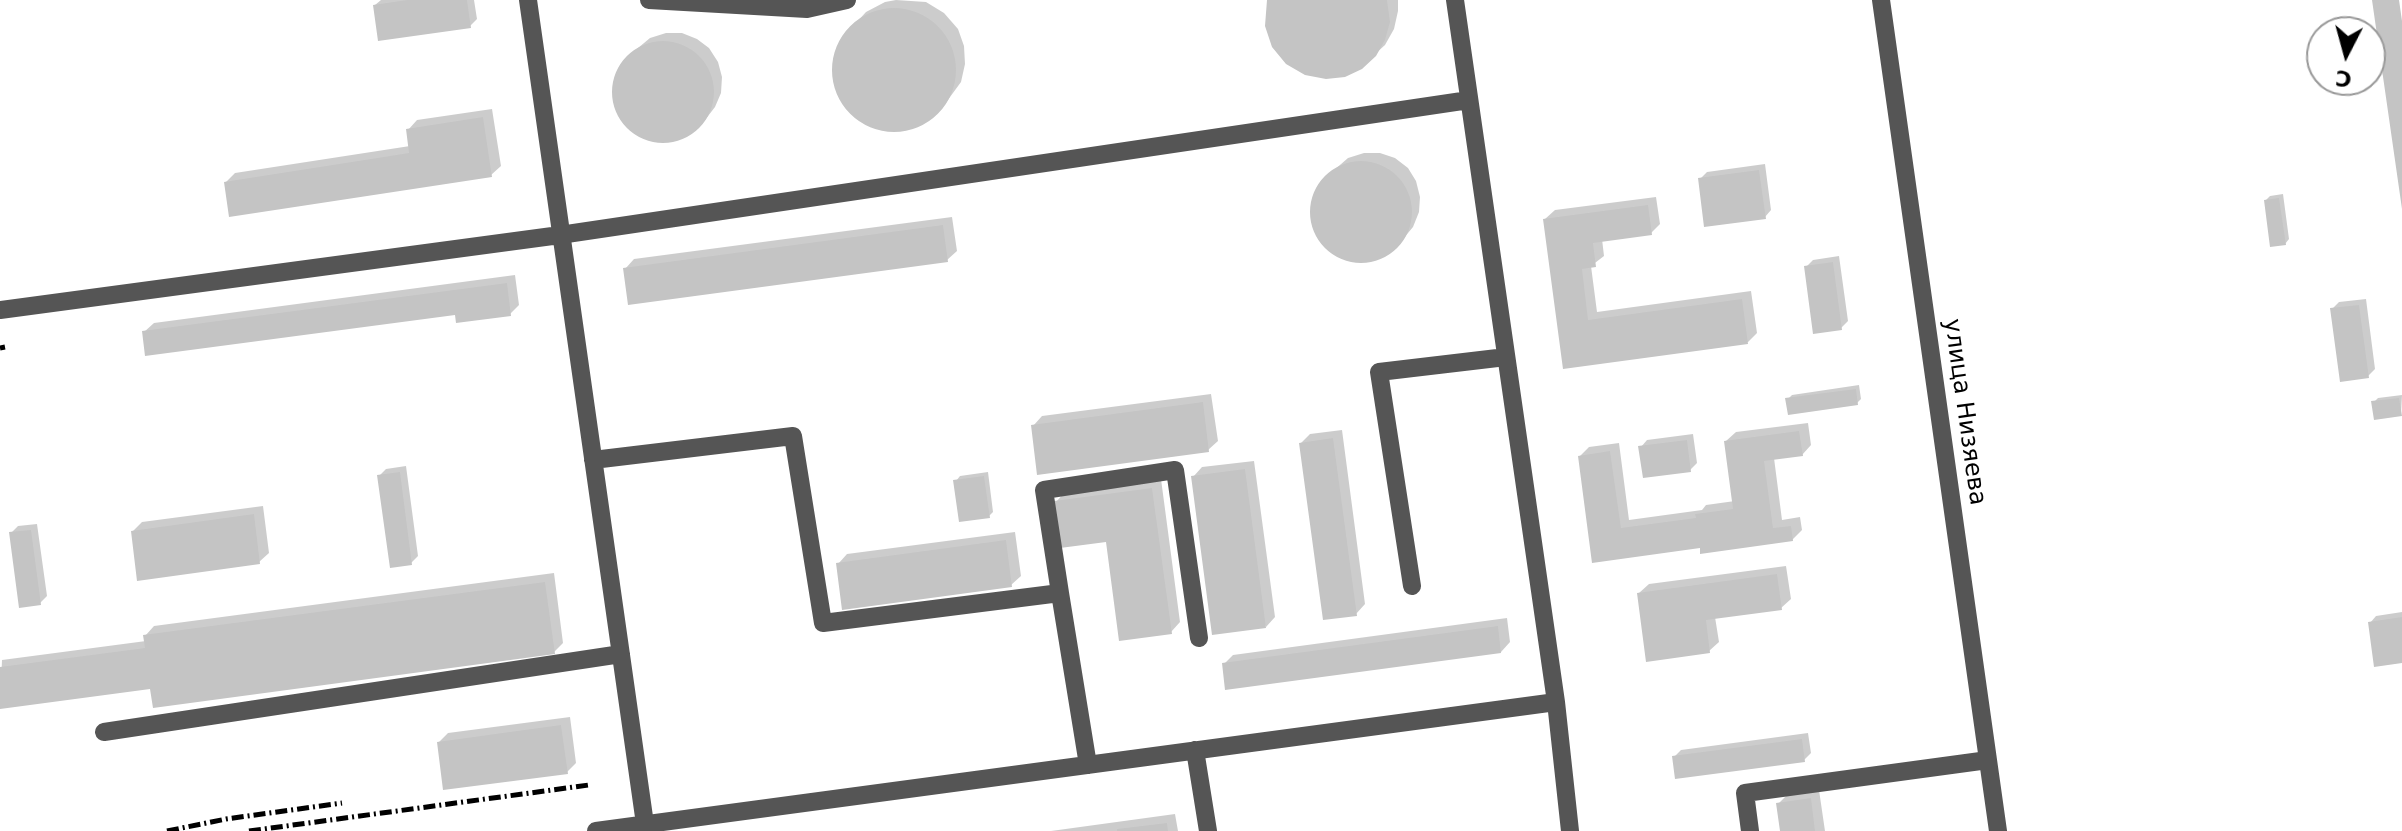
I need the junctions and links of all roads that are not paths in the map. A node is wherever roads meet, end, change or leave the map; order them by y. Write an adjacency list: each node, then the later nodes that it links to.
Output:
1 (528, 0): 7 (street)
2 (649, 0): 3 (street)
3 (847, 0)
4 (1455, 0): 6 (street)
5 (1881, 0): 18 (street, улица Низяева)
6 (1469, 100): 7 (street); 9 (street)
7 (560, 235): 8 (street); 10 (street)
8 (0, 310)
9 (1506, 357): 11 (street); 15 (street)
10 (593, 460): 12 (street); 14 (street)
11 (1412, 586)
12 (1060, 593): 13 (street); 19 (street)
13 (1199, 638)
14 (621, 654): 16 (street); 20 (street)
15 (1556, 702): 17 (street); 23 (street)
16 (104, 732)
17 (1195, 750): 19 (street); 22 (street)
18 (1988, 760): 24 (street); 25 (street, улица Низяева)
19 (1088, 765): 20 (street)
20 (646, 828): 21 (street)
21 (596, 831)
22 (1208, 831)
23 (1570, 831)
24 (1750, 831)
25 (1998, 831)

